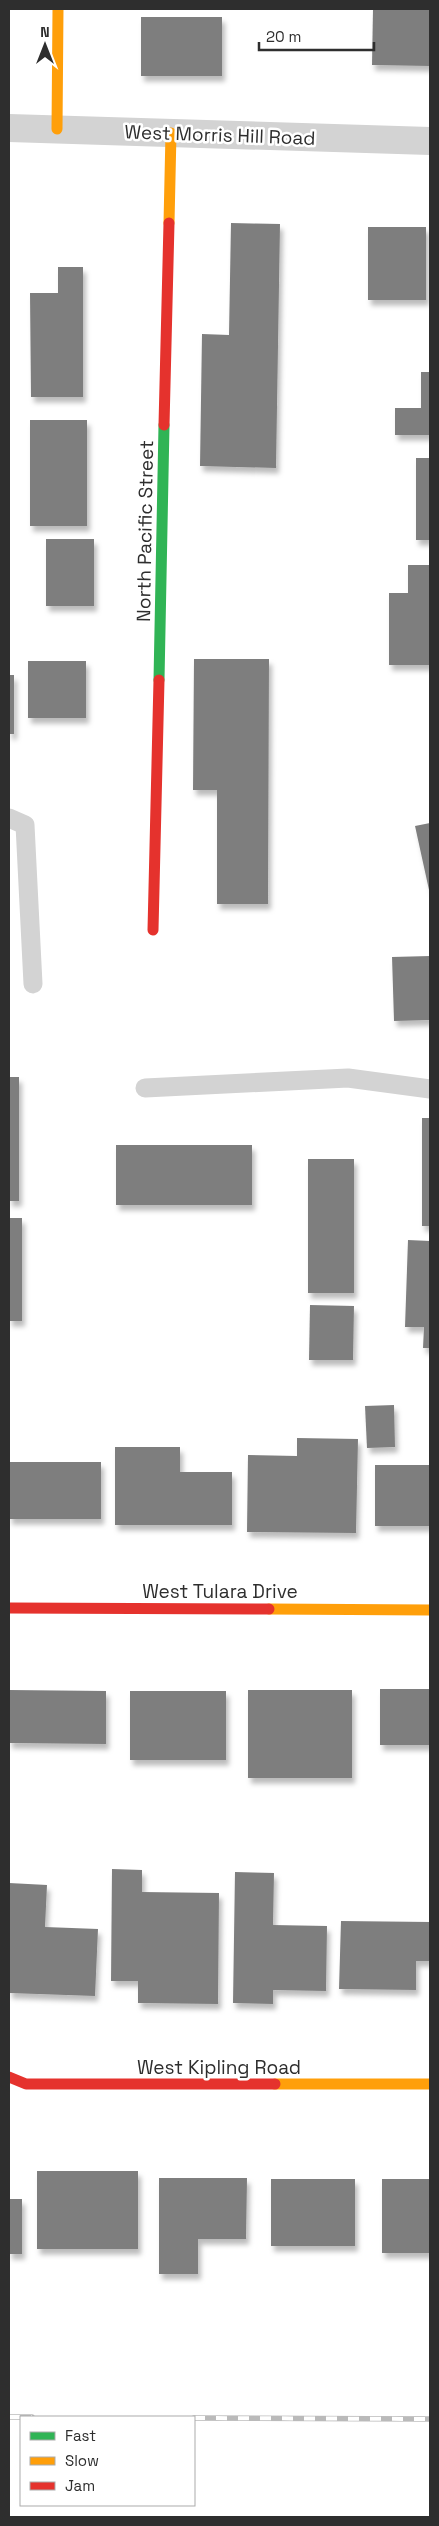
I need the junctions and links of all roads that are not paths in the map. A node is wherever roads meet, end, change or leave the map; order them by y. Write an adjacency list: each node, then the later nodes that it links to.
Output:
1 (58, 9): 3 (street)
2 (9, 128): 3 (street, West Morris Hill Road)
3 (57, 129): 4 (street, West Morris Hill Road)
4 (171, 133): 5 (street, West Morris Hill Road); 7 (street, North Pacific Street)
5 (430, 141)
6 (9, 818): 8 (lane)
7 (153, 930)
8 (33, 984)
9 (145, 1088): 10 (lane)
10 (430, 1089)
11 (9, 1608): 12 (street, West Tulara Drive)
12 (430, 1610)
13 (9, 2077): 14 (street, West Kipling Road)
14 (430, 2084)

